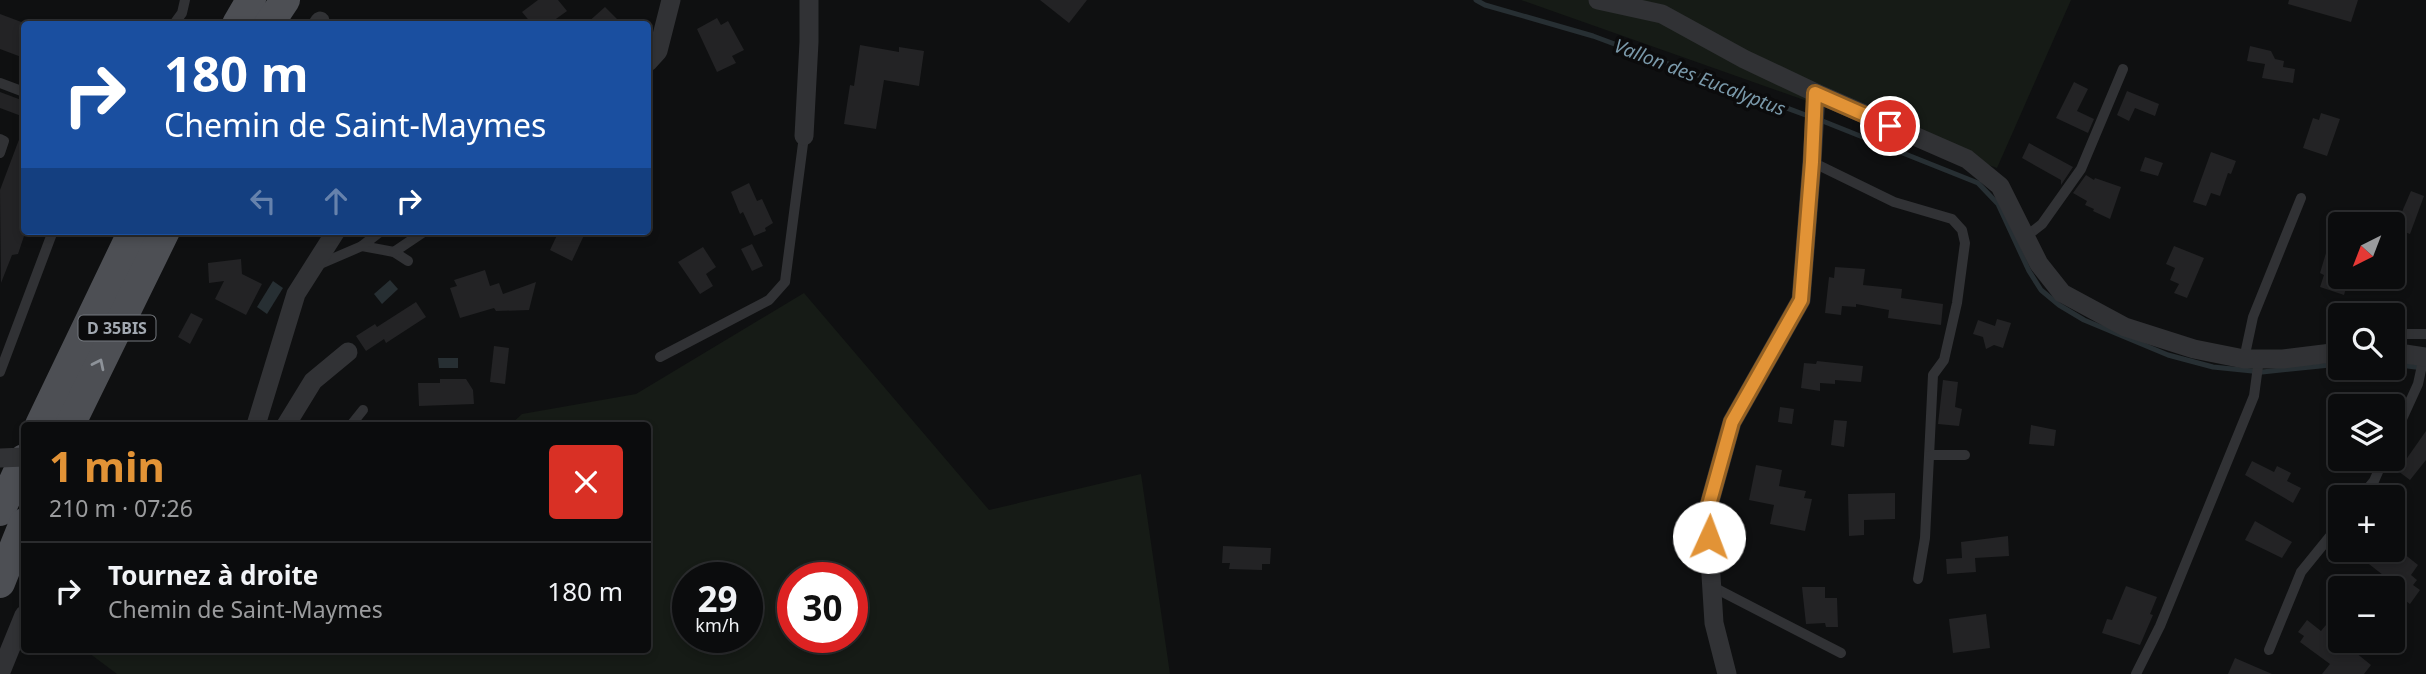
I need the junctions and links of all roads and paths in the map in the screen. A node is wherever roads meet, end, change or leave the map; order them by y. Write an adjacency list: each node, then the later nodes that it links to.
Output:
1 (251, 0): 8 (main road)
2 (285, 0): 9 (main road)
3 (671, 0): 10 (street)
4 (808, 0): 15 (street)
5 (1598, 0): 14 (street)
6 (183, 1): 7 (lane)
7 (176, 21)
8 (239, 21)
9 (272, 21)
10 (651, 59)
11 (2123, 69): 20 (lane)
12 (0, 83): 13 (lane)
13 (21, 91)
14 (1815, 102): 18 (street); 20 (street)
15 (804, 136): 37 (lane)
16 (0, 139): 17 (lane)
17 (0, 153)
18 (1812, 162): 48 (lane); 58 (street)
19 (2301, 198): 39 (lane)
20 (2025, 233): 39 (street)
21 (51, 235): 33 (lane)
22 (131, 235): 43 (main road, D 35BIS)
23 (163, 235): 44 (main road, D 35BIS, one-way to 23)
24 (333, 235): 30 (street)
25 (376, 235): 27 (lane)
26 (419, 235): 28 (lane)
27 (362, 246): 28 (lane); 30 (lane)
28 (394, 252): 29 (lane)
29 (408, 261)
30 (311, 268): 45 (street)
31 (2405, 334): 32 (lane)
32 (2426, 334)
33 (4, 349): 40 (lane)
34 (348, 352): 46 (street)
35 (2328, 353): 39 (street)
36 (2405, 354): 38 (street)
37 (660, 356)
38 (2425, 356): 42 (lane)
39 (2251, 359): 64 (lane)
40 (0, 372)
41 (363, 410): 47 (lane)
42 (2405, 412)
43 (41, 422)
44 (71, 422)
45 (257, 422)
46 (288, 422)
47 (353, 422)
48 (1931, 455): 49 (lane); 56 (lane)
49 (1965, 455)
50 (0, 458): 51 (street, bridge)
51 (21, 458)
52 (21, 465): 53 (main road)
53 (0, 512)
54 (21, 530): 57 (main road)
55 (2328, 539): 60 (lane)
56 (1918, 579)
57 (0, 583)
58 (1712, 586): 61 (lane); 63 (street)
59 (21, 622): 62 (street)
60 (2269, 650)
61 (1841, 653)
62 (0, 674)
63 (1727, 674)
64 (2136, 674)

